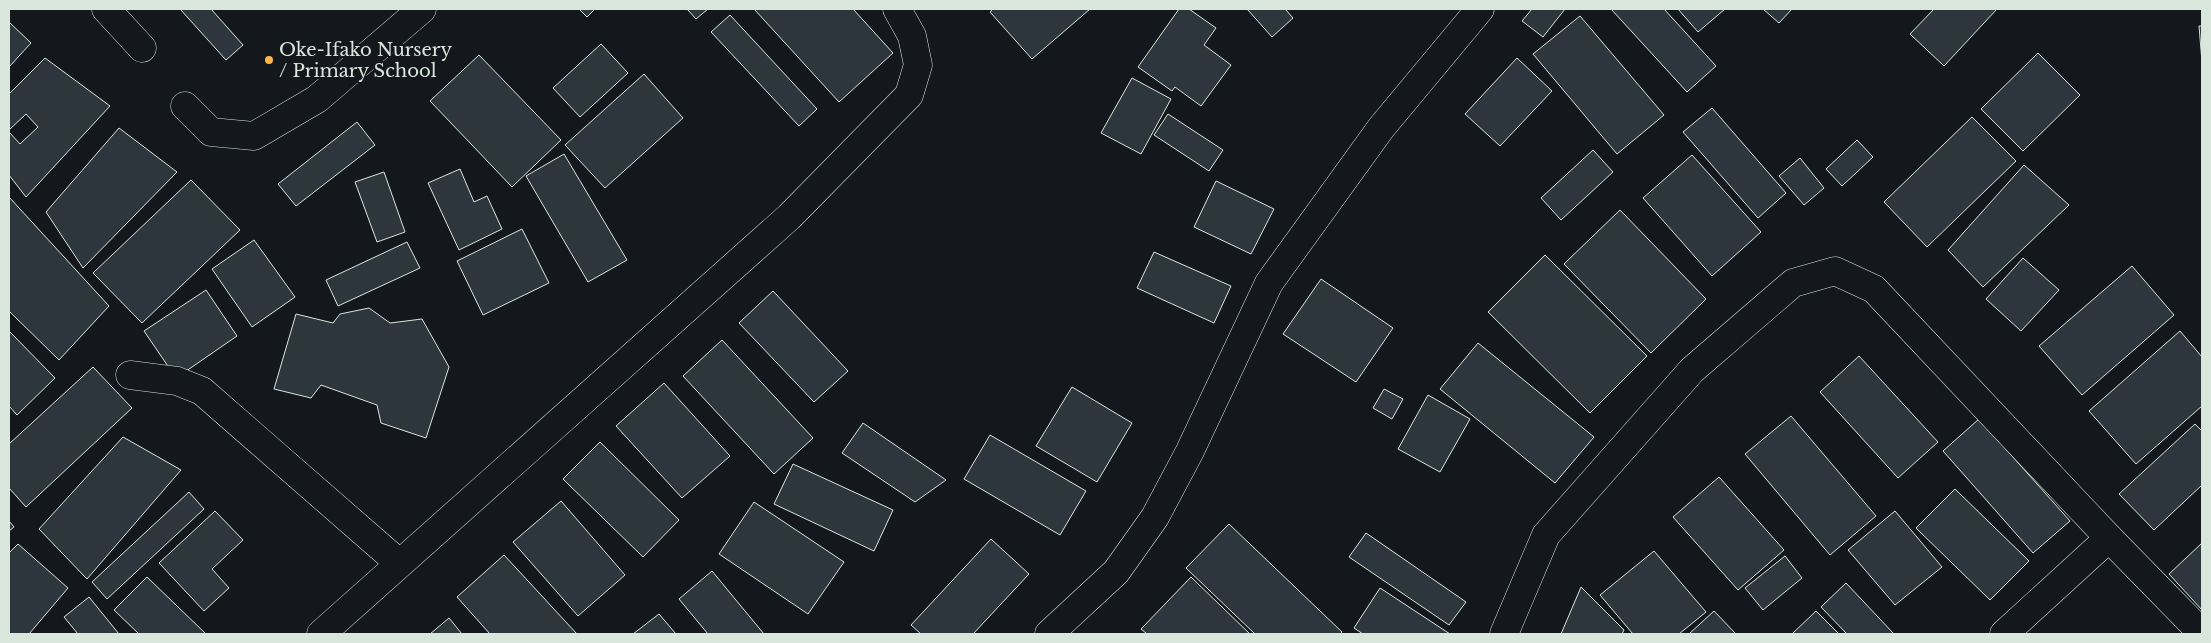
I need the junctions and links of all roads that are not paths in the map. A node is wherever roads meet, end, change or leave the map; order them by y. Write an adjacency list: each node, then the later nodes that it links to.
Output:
1 (106, 9): 5 (street)
2 (422, 9): 6 (street)
3 (896, 9): 9 (street)
4 (1480, 9): 12 (street)
5 (142, 48)
6 (185, 106)
7 (130, 375): 9 (street)
8 (2109, 538): 10 (street); 13 (street); 14 (street)
9 (399, 563): 11 (street)
10 (2202, 632)
11 (321, 634)
12 (1050, 634)
13 (1504, 634)
14 (2004, 634)

